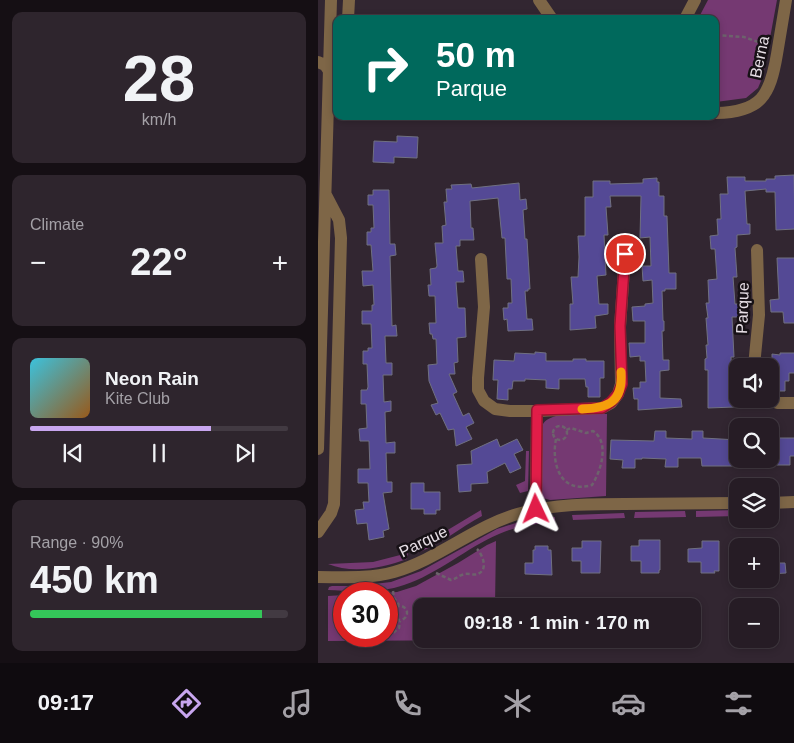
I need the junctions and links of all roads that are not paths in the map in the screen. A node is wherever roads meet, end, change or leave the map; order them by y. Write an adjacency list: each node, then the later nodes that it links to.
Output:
1 (331, 0): 9 (street)
2 (349, 0): 6 (street)
3 (539, 0): 7 (street)
4 (695, 0): 8 (street)
5 (786, 0): 11 (street, Berna)
6 (348, 15)
7 (549, 15)
8 (687, 15)
9 (328, 61): 10 (street)
10 (333, 92): 12 (street)
11 (719, 114)
12 (332, 119): 13 (street)
13 (323, 146): 14 (street)
14 (326, 195): 21 (street); 28 (street)
15 (758, 250): 18 (street, Parque)
16 (625, 254): 22 (street)
17 (481, 259): 22 (street)
18 (755, 358)
19 (779, 403): 20 (street)
20 (794, 403)
21 (319, 409): 23 (street)
22 (537, 410): 27 (street)
23 (318, 449)
24 (794, 502): 26 (street)
25 (729, 503): 27 (street, Parque)
26 (779, 503)
27 (536, 509): 29 (street, Parque)
28 (318, 532)
29 (318, 577)

